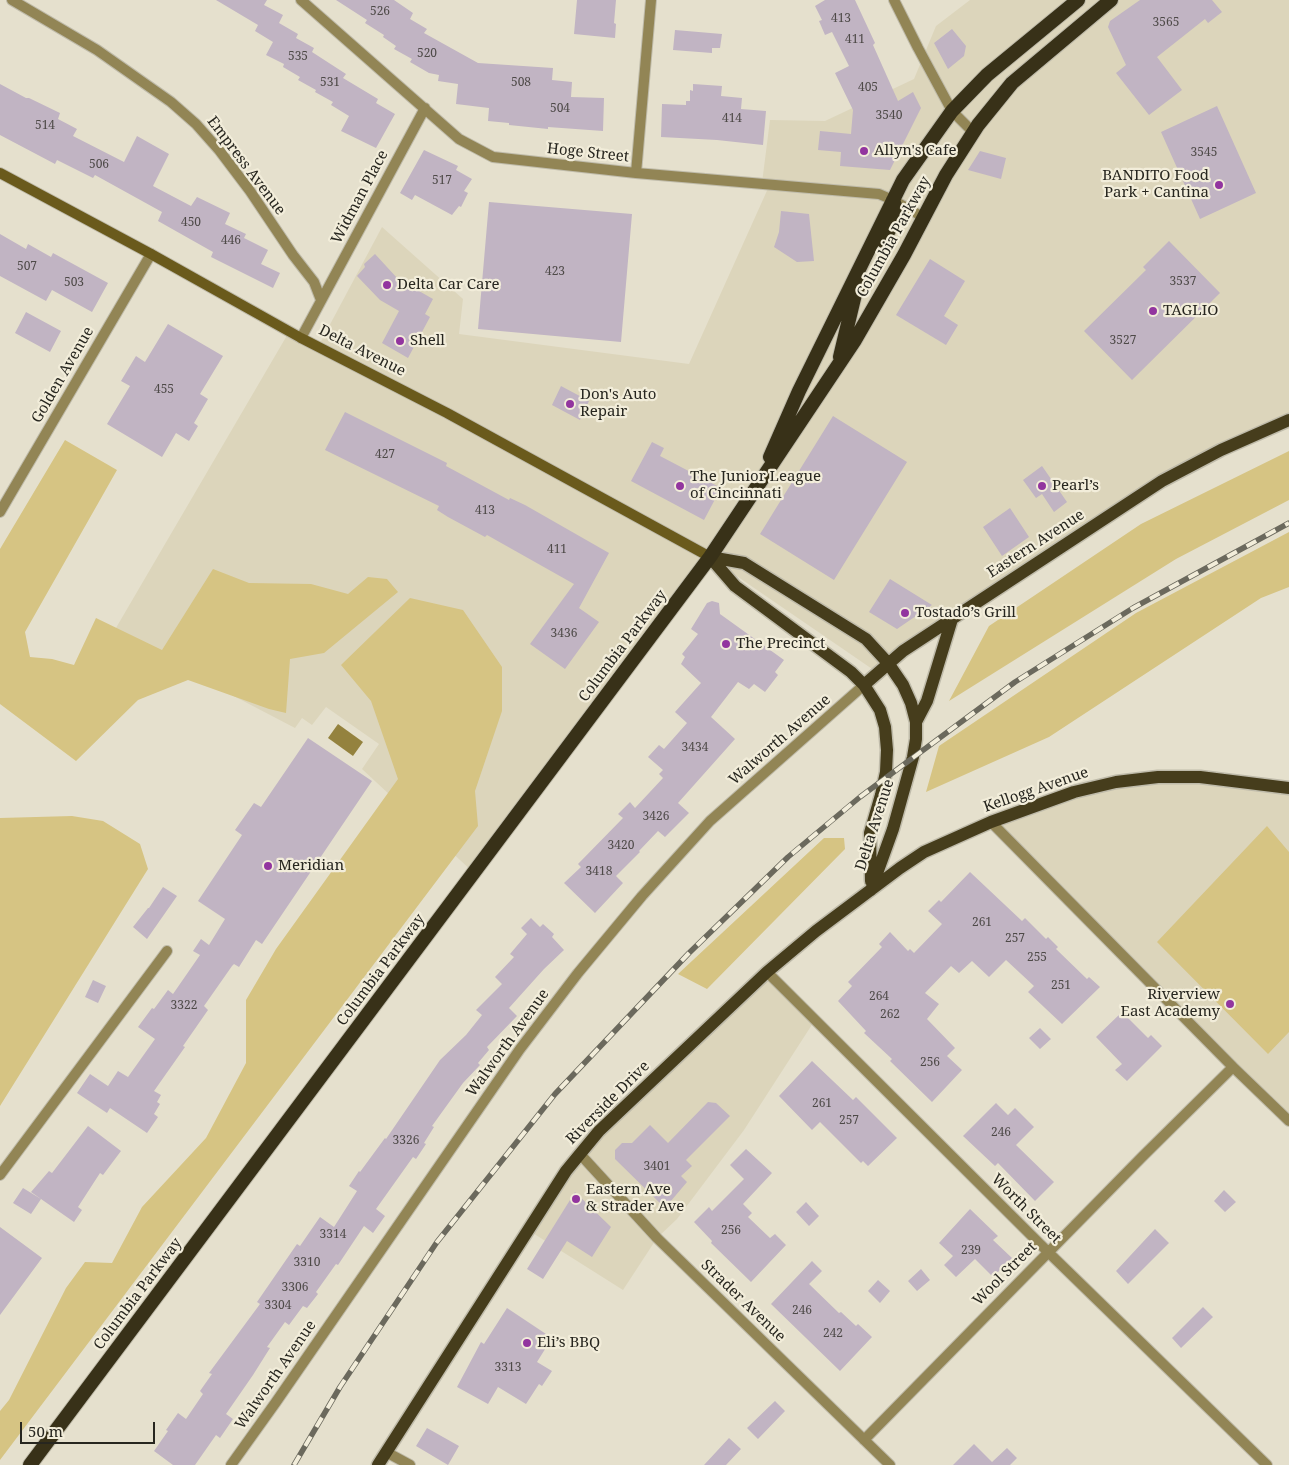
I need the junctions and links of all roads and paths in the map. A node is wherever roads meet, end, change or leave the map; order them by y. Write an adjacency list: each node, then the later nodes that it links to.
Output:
1 (12, 0): 15 (street, Empress Avenue)
2 (300, 0): 7 (street, Hoge Street)
3 (651, 0): 11 (street)
4 (894, 0): 8 (street)
5 (1078, 0): 8 (highway, Columbia Parkway)
6 (1111, 0): 9 (highway, Columbia Parkway)
7 (424, 108): 11 (street, Hoge Street); 15 (street, Widman Place)
8 (952, 111): 9 (street); 12 (highway, Columbia Parkway)
9 (974, 132): 13 (highway, Columbia Parkway)
10 (0, 173): 14 (main road, Delta Avenue)
11 (636, 173): 12 (street, Hoge Street)
12 (894, 200): 13 (street, Hoge Street); 17 (highway); 19 (highway, Columbia Parkway)
13 (923, 217): 17 (highway, Columbia Parkway)
14 (151, 254): 16 (main road, Delta Avenue); 20 (street, Golden Avenue)
15 (321, 300): 16 (street)
16 (301, 338): 21 (main road, Delta Avenue)
17 (838, 365): 19 (highway, Columbia Parkway)
18 (1289, 420): 22 (main road, Eastern Avenue)
19 (755, 492): 21 (highway, Columbia Parkway)
20 (0, 512)
21 (710, 557): 23 (main road, Delta Avenue); 24 (main road, Delta Avenue); 38 (highway, Columbia Parkway)
22 (952, 619): 23 (main road, Eastern Avenue); 25 (main road)
23 (888, 663): 24 (main road, Eastern Avenue); 25 (main road, Delta Avenue)
24 (864, 685): 28 (main road, Delta Avenue); 39 (street, Walworth Avenue)
25 (916, 722): 28 (main road, Delta Avenue)
26 (1289, 788): 27 (main road, Kellogg Avenue)
27 (991, 822): 28 (main road, Kellogg Avenue); 31 (street)
28 (871, 890): 30 (main road, Riverside Drive)
29 (167, 951): 34 (street)
30 (767, 972): 33 (main road, Riverside Drive); 35 (street, Worth Street)
31 (1233, 1067): 32 (street); 35 (street, Wool Street)
32 (1289, 1121)
33 (580, 1154): 36 (street, Strader Avenue); 37 (main road, Riverside Drive)
34 (0, 1175)
35 (1048, 1252): 36 (street, Wool Street); 43 (street, Worth Street)
36 (864, 1440): 42 (street, Strader Avenue)
37 (386, 1452): 40 (main road, Riverside Drive); 41 (street)
38 (30, 1465)
39 (231, 1465)
40 (378, 1465)
41 (410, 1465)
42 (890, 1465)
43 (1267, 1465)

